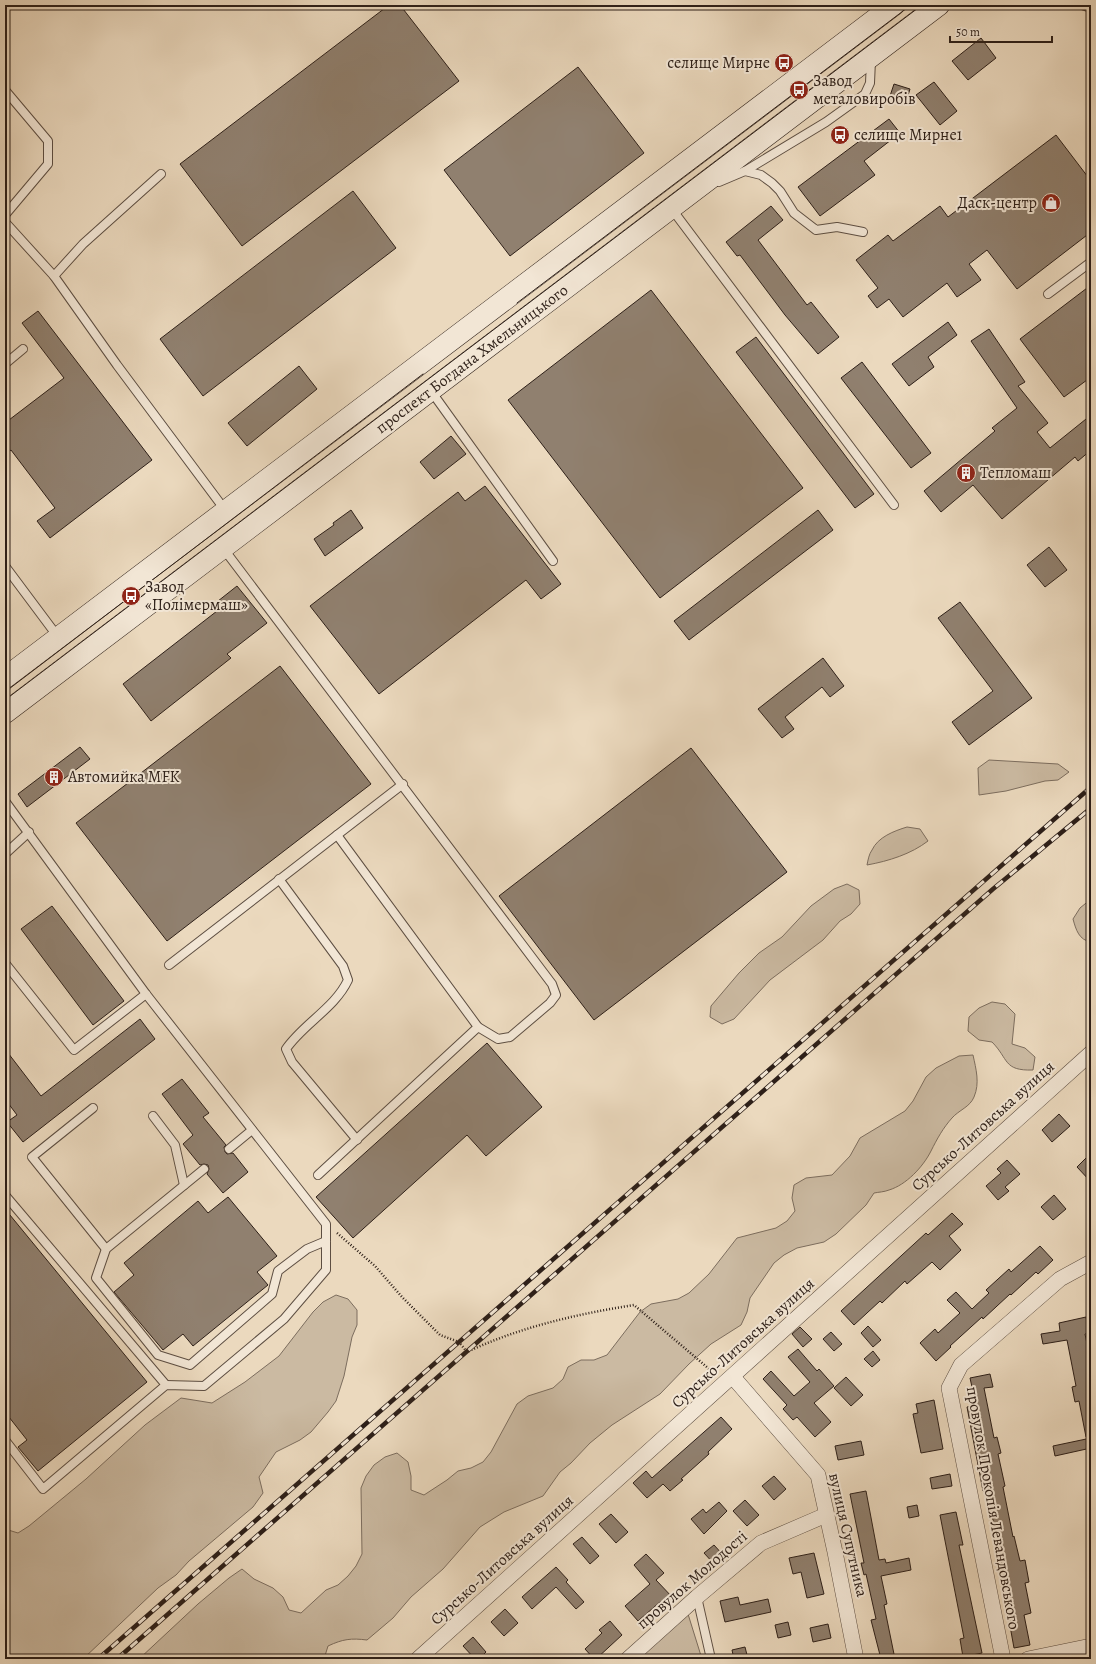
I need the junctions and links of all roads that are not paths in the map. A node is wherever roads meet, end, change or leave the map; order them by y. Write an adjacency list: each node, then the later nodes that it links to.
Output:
1 (894, 5): 21 (main road, проспект Богдана Хмельницького)
2 (939, 5): 5 (main road, проспект Богдана Хмельницького)
3 (1082, 5): 4 (lane)
4 (1091, 8)
5 (871, 56): 7 (lane); 9 (main road, проспект Богдана Хмельницького)
6 (5, 90): 11 (lane)
7 (745, 171): 9 (lane); 13 (lane)
8 (161, 174): 15 (lane)
9 (688, 195): 10 (main road, проспект Богдана Хмельницького)
10 (671, 208): 19 (main road, проспект Богдана Хмельницького); 20 (lane)
11 (5, 215)
12 (5, 222): 15 (lane)
13 (863, 232)
14 (1091, 262): 16 (lane)
15 (54, 276): 21 (lane)
16 (1048, 294)
17 (23, 350): 18 (lane)
18 (5, 364)
19 (430, 390): 22 (main road, проспект Богдана Хмельницького); 23 (lane)
20 (894, 505)
21 (226, 510): 25 (main road, проспект Богдана Хмельницького)
22 (223, 548): 27 (main road, проспект Богдана Хмельницького); 28 (lane)
23 (553, 561)
24 (5, 566): 25 (lane)
25 (58, 637): 26 (main road, проспект Богдана Хмельницького)
26 (5, 678)
27 (5, 713)
28 (403, 784): 31 (lane); 37 (lane)
29 (5, 801): 30 (lane)
30 (29, 832): 32 (lane); 36 (lane)
31 (337, 835): 33 (lane); 37 (lane)
32 (5, 854)
33 (279, 879): 35 (lane); 42 (lane)
34 (5, 963): 36 (lane)
35 (169, 965)
36 (146, 994): 41 (lane)
37 (478, 1027): 42 (lane)
38 (1091, 1053): 51 (street, Сурсько-Литовська вулиця)
39 (93, 1108): 49 (lane)
40 (153, 1116): 46 (lane)
41 (252, 1130): 43 (lane); 48 (lane)
42 (357, 1140): 45 (lane)
43 (229, 1148)
44 (204, 1169): 46 (lane)
45 (318, 1175)
46 (184, 1186): 49 (lane)
47 (5, 1195): 52 (lane)
48 (326, 1240): 49 (lane); 52 (lane)
49 (106, 1249)
50 (1090, 1265): 61 (street, провулок Прокопія Левандовського)
51 (730, 1380): 54 (street, вулиця Супутника); 57 (street, Сурсько-Литовська вулиця)
52 (166, 1385): 53 (lane)
53 (5, 1440)
54 (826, 1515): 55 (street, провулок Молодості); 60 (street, вулиця Супутника)
55 (697, 1598): 58 (street, провулок Молодості); 59 (lane)
56 (1091, 1646): 62 (street)
57 (418, 1659)
58 (628, 1659)
59 (711, 1659)
60 (856, 1659)
61 (1002, 1659)
62 (1028, 1659)

